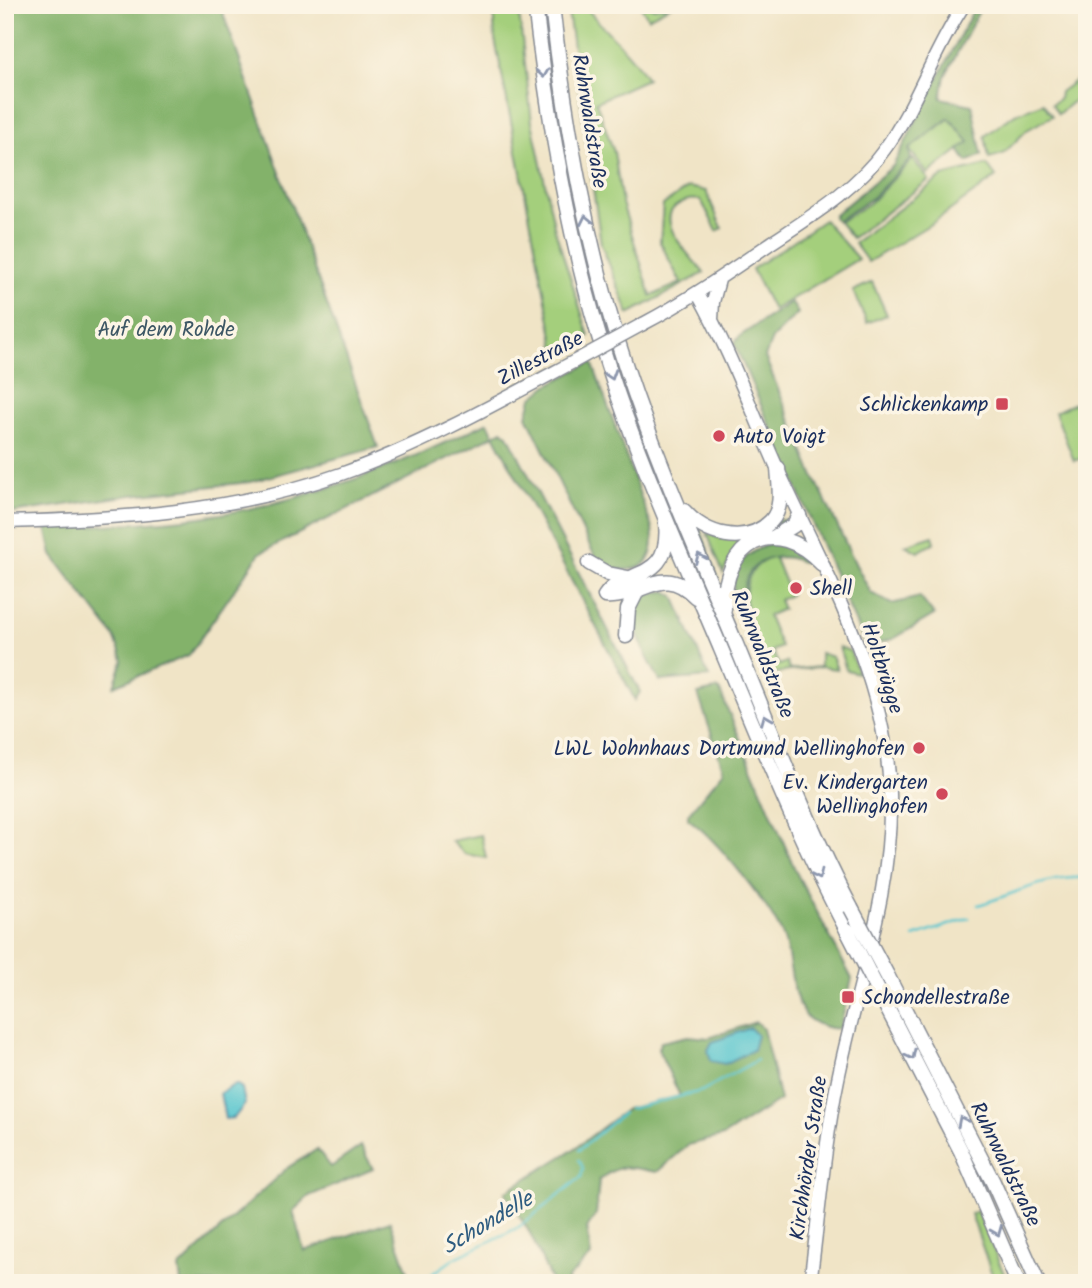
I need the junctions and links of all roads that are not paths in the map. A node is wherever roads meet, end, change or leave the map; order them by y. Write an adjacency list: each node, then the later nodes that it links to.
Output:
1 (535, 5): 10 (highway, Ruhrwaldstraße, one-way to 10)
2 (552, 5): 8 (highway, Ruhrwaldstraße, one-way to 2)
3 (964, 5): 4 (main road, Zillestraße)
4 (719, 280): 5 (main road, Zillestraße); 6 (main road)
5 (698, 294): 6 (main road, Holtbrügge); 12 (main road, Zillestraße, bridge)
6 (712, 321): 7 (main road, Holtbrügge)
7 (778, 468): 9 (main road, Holtbrügge); 11 (highway)
8 (676, 499): 11 (highway); 18 (highway, Ruhrwaldstraße, one-way to 8)
9 (799, 515): 11 (highway); 13 (highway); 15 (main road, Holtbrügge)
10 (664, 516): 16 (highway); 17 (highway, Ruhrwaldstraße)
11 (771, 520)
12 (5, 522)
13 (775, 537): 15 (highway); 18 (highway)
14 (589, 563): 16 (highway)
15 (822, 564): 20 (main road, Holtbrügge)
16 (634, 586): 17 (highway); 19 (highway)
17 (702, 604): 22 (highway, Ruhrwaldstraße, one-way to 22, bridge)
18 (724, 616): 23 (highway, Ruhrwaldstraße, one-way to 18, bridge)
19 (626, 636)
20 (846, 1040): 21 (main road, Kirchhörder Straße)
21 (810, 1283)
22 (1018, 1283)
23 (1038, 1283)

